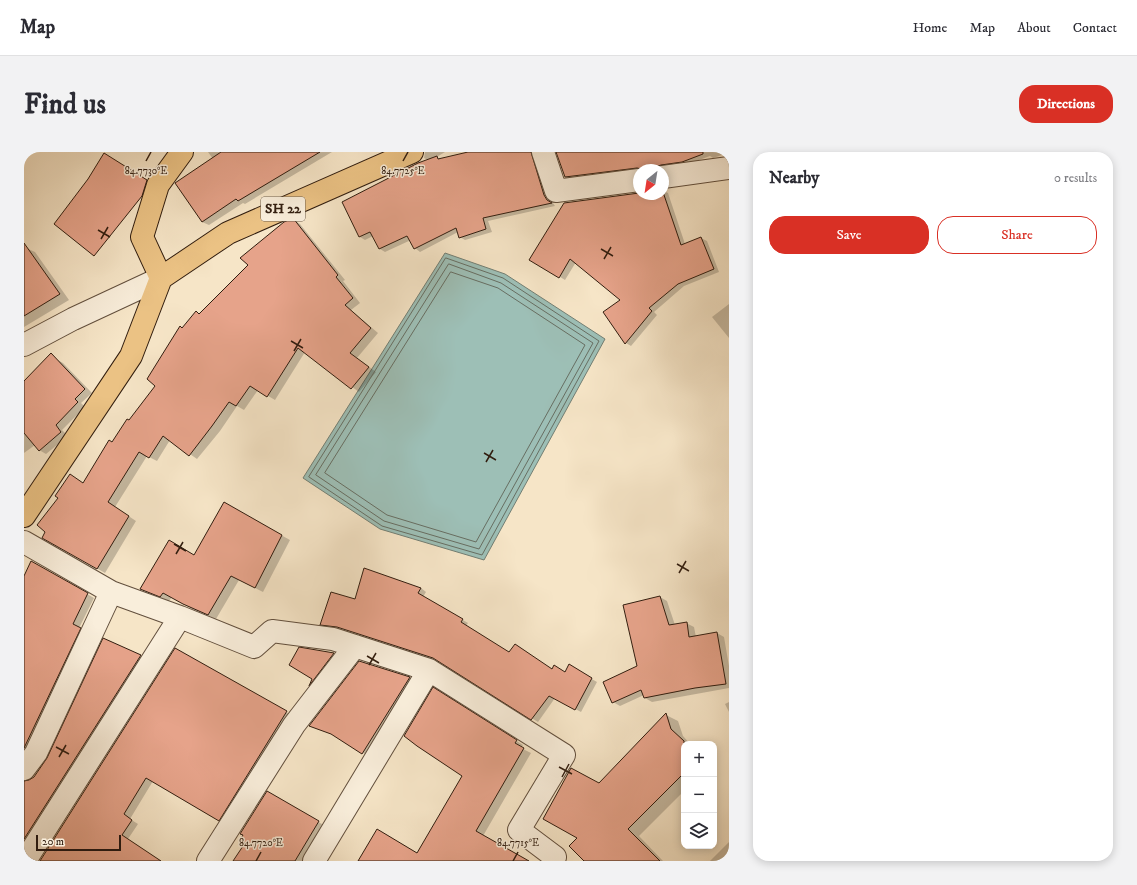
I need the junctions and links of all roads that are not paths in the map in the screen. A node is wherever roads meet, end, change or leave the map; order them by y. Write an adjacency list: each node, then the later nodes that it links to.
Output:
1 (182, 152): 7 (main road)
2 (412, 152): 7 (main road, SH 22)
3 (543, 152): 6 (street)
4 (729, 168): 5 (street)
5 (669, 176)
6 (633, 181)
7 (161, 278): 8 (street); 9 (main road)
8 (24, 345)
9 (24, 516)
10 (24, 542): 11 (street)
11 (111, 592): 12 (street); 15 (street)
12 (180, 617): 13 (street); 17 (street)
13 (355, 646): 14 (street); 18 (street)
14 (429, 670): 16 (street); 19 (street)
15 (24, 769)
16 (556, 860)
17 (25, 861)
18 (208, 861)
19 (314, 861)

